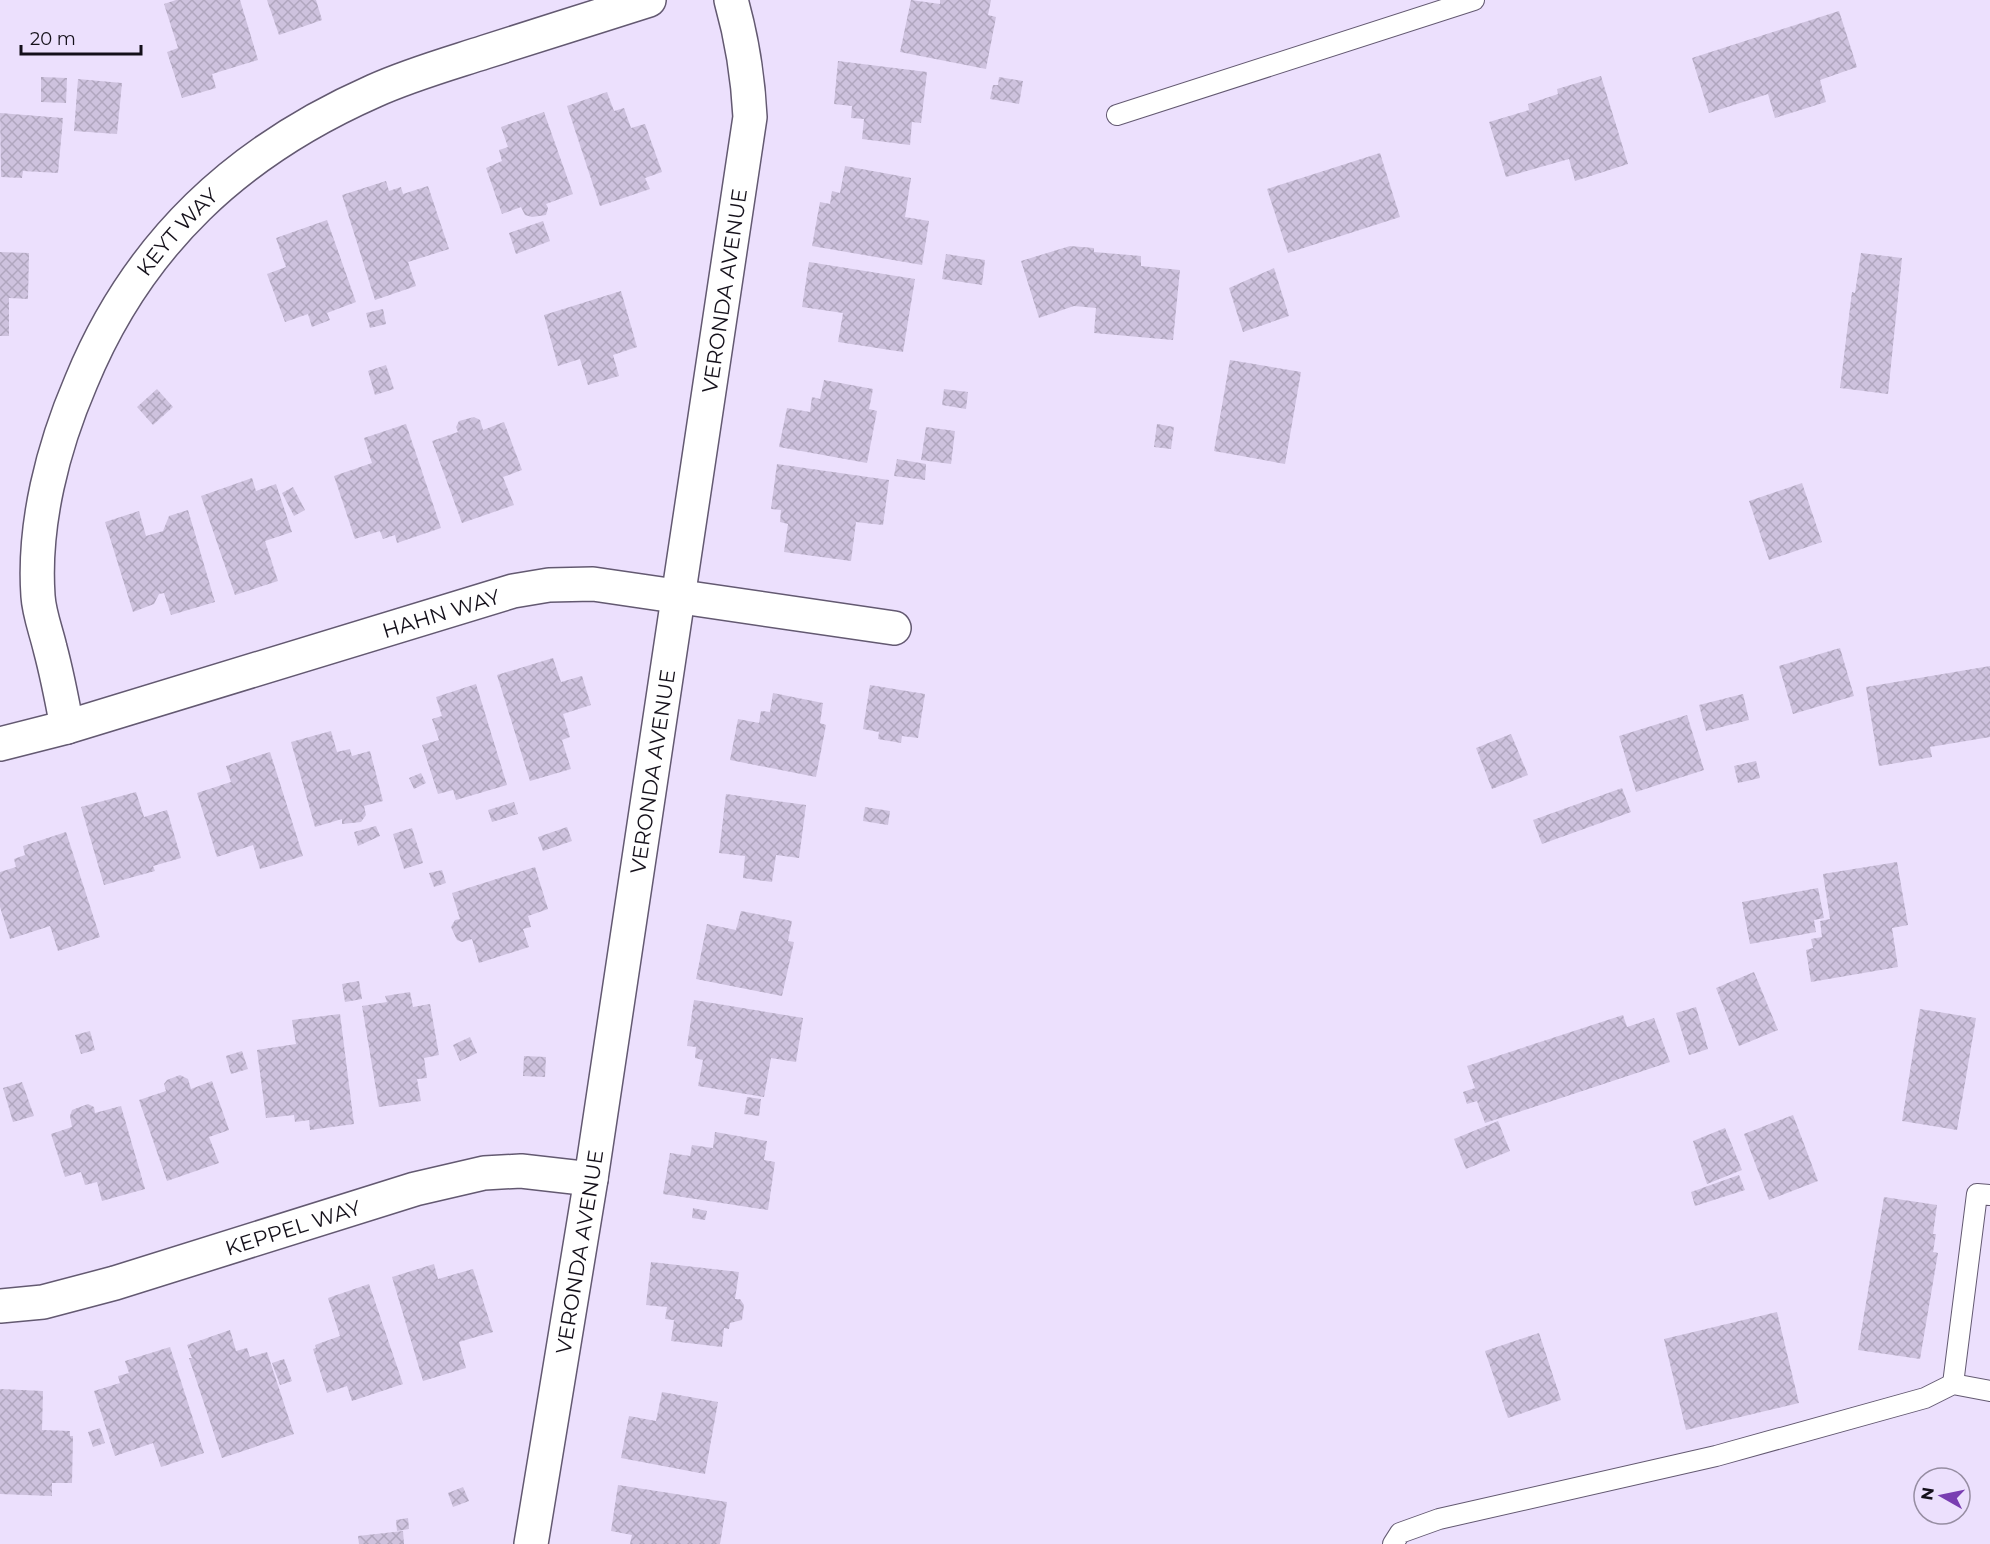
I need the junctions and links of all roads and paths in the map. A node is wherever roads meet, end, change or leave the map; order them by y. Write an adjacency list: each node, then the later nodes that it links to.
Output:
1 (649, 0): 7 (street, KEYT WAY)
2 (730, 0): 5 (street, VERONDA AVENUE)
3 (1474, 0): 4 (lane)
4 (1117, 115)
5 (676, 596): 6 (street, HAHN WAY); 7 (street, HAHN WAY); 9 (street, VERONDA AVENUE)
6 (894, 628)
7 (67, 727): 8 (street, HAHN WAY)
8 (0, 744)
9 (591, 1179): 11 (street, KEPPEL WAY); 14 (street, VERONDA AVENUE)
10 (1990, 1195): 12 (lane)
11 (0, 1306)
12 (1953, 1383): 13 (lane); 15 (lane)
13 (1990, 1391)
14 (531, 1544)
15 (1393, 1544)

